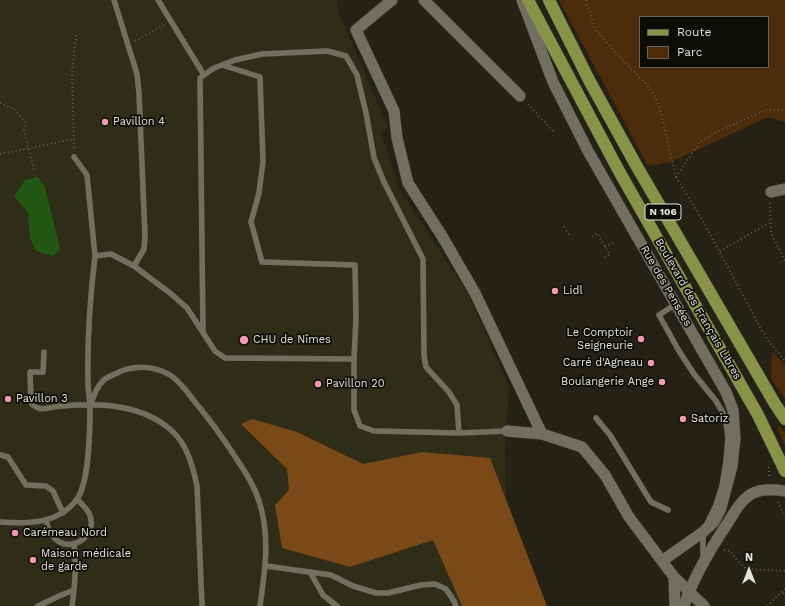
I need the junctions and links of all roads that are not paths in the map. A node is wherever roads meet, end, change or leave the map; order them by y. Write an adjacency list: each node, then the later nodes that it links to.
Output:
1 (114, 0): 15 (lane)
2 (158, 0): 9 (lane)
3 (392, 0): 25 (street)
4 (424, 0): 10 (street)
5 (522, 0): 16 (street, Rue des Pensées)
6 (528, 0): 27 (main road, Boulevard des Français Libres / N 106)
7 (549, 0): 22 (main road, Boulevard des Français Libres / N 106)
8 (222, 65): 9 (lane); 19 (lane); 24 (lane)
9 (204, 75): 17 (lane)
10 (520, 96)
11 (74, 157): 14 (lane)
12 (785, 189): 13 (street)
13 (771, 192)
14 (95, 256): 15 (lane); 20 (lane)
15 (134, 266): 17 (lane)
16 (676, 304): 34 (street, Rue des Pensées); 34 (lane)
17 (203, 332): 19 (lane)
18 (44, 352): 20 (lane)
19 (354, 359): 24 (lane)
20 (90, 406): 29 (lane); 38 (lane); 45 (lane)
21 (596, 418): 30 (lane)
22 (785, 419)
23 (507, 431): 24 (lane); 25 (street)
24 (459, 432)
25 (542, 434): 37 (street)
26 (0, 455): 31 (lane)
27 (785, 471)
28 (780, 494): 36 (street)
29 (77, 499): 31 (lane); 35 (lane)
30 (668, 510)
31 (63, 513): 32 (lane)
32 (46, 520): 33 (lane); 35 (lane)
33 (0, 522)
34 (703, 532): 36 (lane); 37 (street, Rue des Pensées)
35 (74, 544): 41 (lane)
36 (703, 560): 42 (street)
37 (662, 561): 40 (street)
38 (266, 566): 39 (lane); 46 (lane)
39 (310, 572): 47 (lane); 48 (lane)
40 (674, 577): 42 (street); 49 (street)
41 (74, 590): 43 (lane); 44 (lane)
42 (688, 592): 50 (street); 51 (street)
43 (38, 606)
44 (72, 606)
45 (202, 606)
46 (260, 606)
47 (337, 606)
48 (456, 606)
49 (675, 606)
50 (684, 606)
51 (704, 606)

